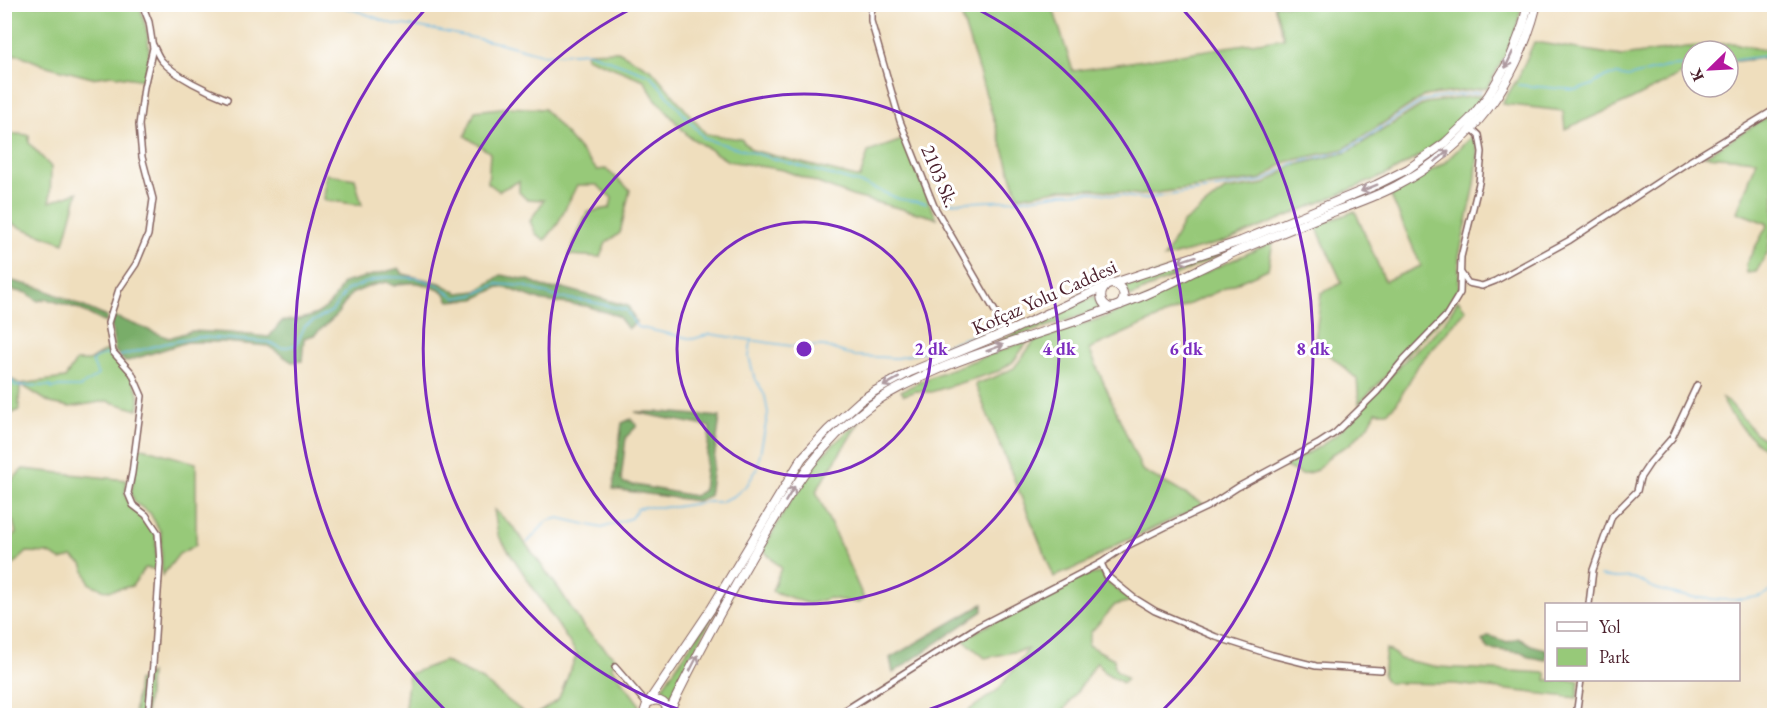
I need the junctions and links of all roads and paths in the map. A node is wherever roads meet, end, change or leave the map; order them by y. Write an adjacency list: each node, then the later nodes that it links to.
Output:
1 (142, 4): 5 (street)
2 (874, 4): 12 (street, 2103 Sk.)
3 (1528, 4): 8 (main road, Kofçaz Yolu Caddesi, one-way to 8)
4 (1537, 4): 8 (main road, Kofçaz Yolu Caddesi)
5 (152, 43): 6 (street); 20 (street)
6 (227, 99)
7 (1774, 110): 9 (street)
8 (1469, 126): 9 (street); 10 (main road, Kofçaz Yolu Caddesi, one-way to 10); 11 (main road, Kofçaz Yolu Caddesi, one-way to 8)
9 (1461, 273): 14 (street)
10 (1108, 286): 11 (main road); 11 (main road); 12 (main road, Kofçaz Yolu Caddesi)
11 (1115, 307): 21 (main road, Kofçaz Yolu Caddesi, one-way to 11)
12 (1007, 332): 19 (main road, Kofçaz Yolu Caddesi, one-way to 19)
13 (1697, 385): 15 (street)
14 (1101, 563): 17 (street); 22 (street)
15 (1589, 603)
16 (615, 667): 19 (street)
17 (1381, 670)
18 (1581, 681): 23 (street)
19 (646, 710): 21 (main road)
20 (148, 716)
21 (667, 716)
22 (836, 716)
23 (1576, 716)

